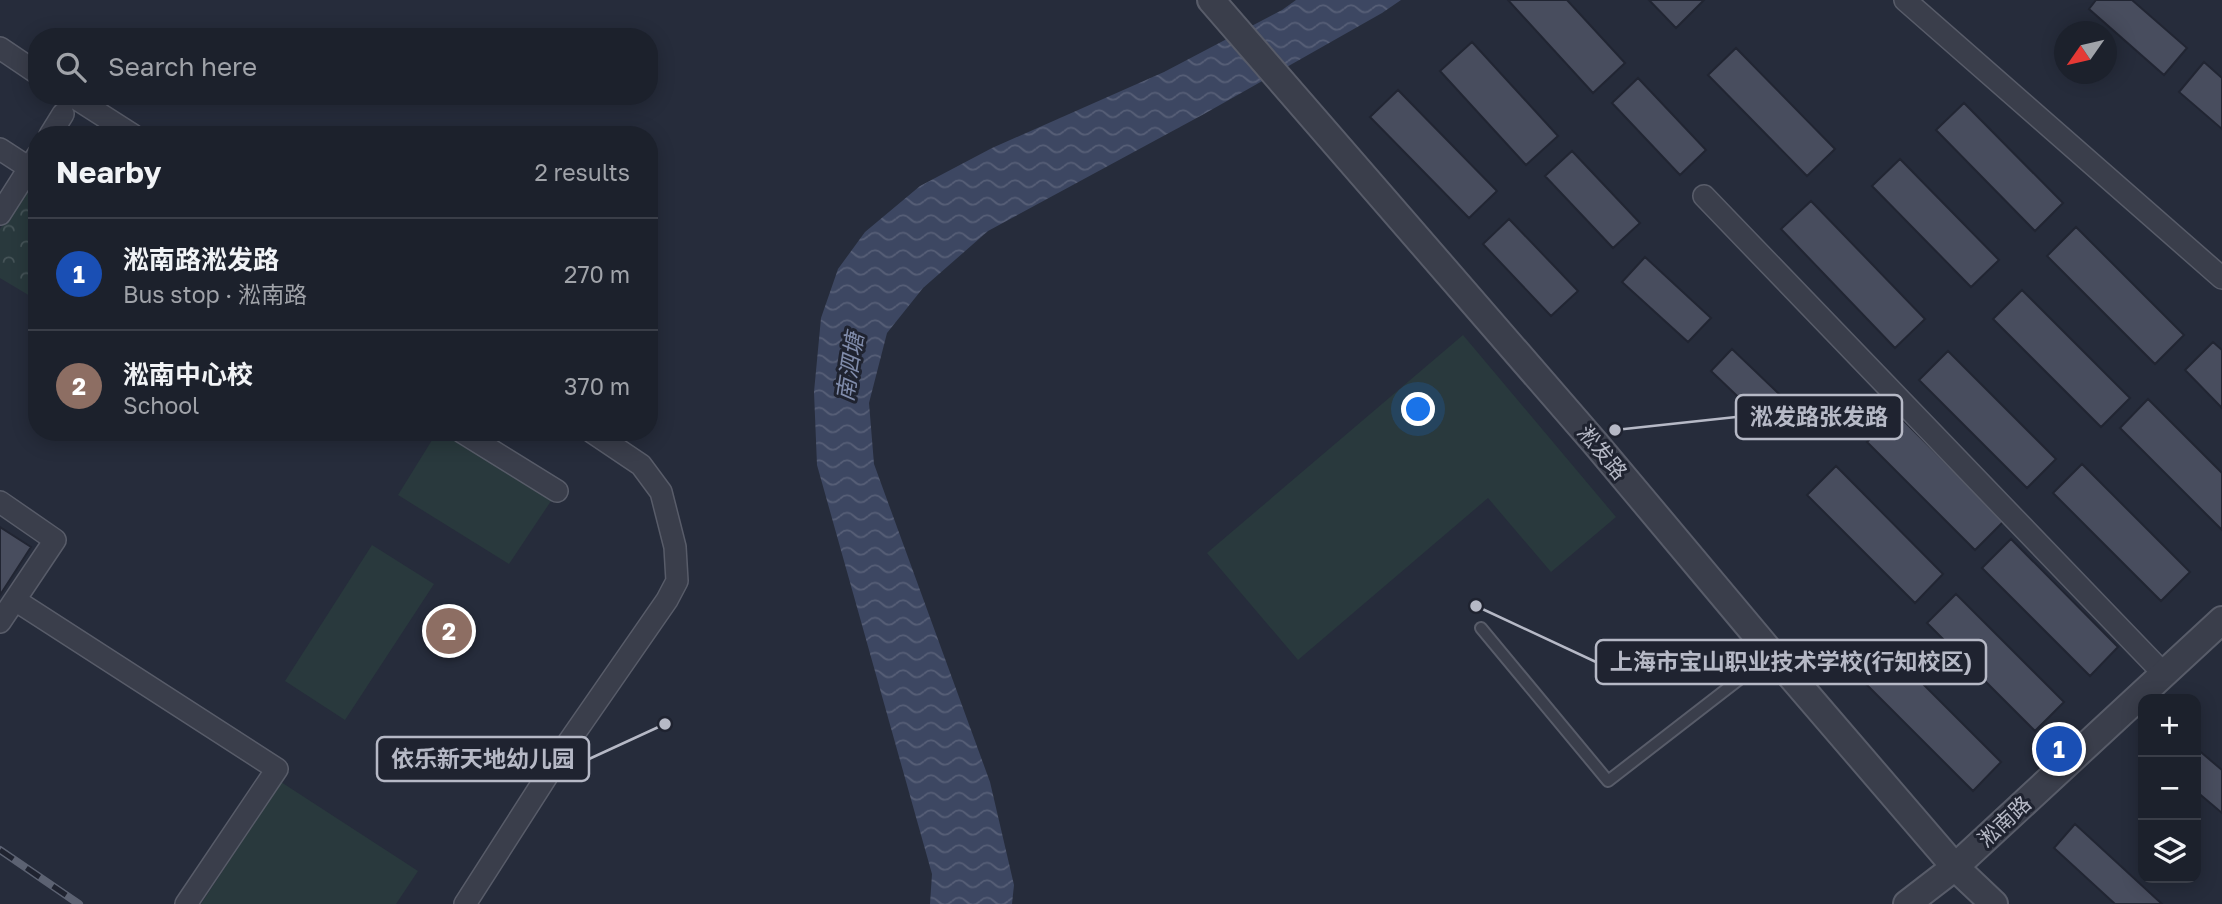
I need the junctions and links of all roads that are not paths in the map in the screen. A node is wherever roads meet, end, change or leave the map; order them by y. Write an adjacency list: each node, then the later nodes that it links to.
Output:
1 (1905, 0): 13 (street)
2 (1214, 4): 22 (street, 淞发路)
3 (0, 48): 4 (street)
4 (28, 67)
5 (68, 105): 6 (street); 7 (street)
6 (55, 126)
7 (113, 126)
8 (0, 149): 9 (street)
9 (28, 163)
10 (28, 174): 12 (street)
11 (1704, 196): 23 (street)
12 (0, 214)
13 (2222, 278)
14 (476, 441): 16 (street)
15 (605, 441): 26 (street)
16 (557, 491)
17 (0, 502): 18 (street)
18 (15, 600): 20 (street); 25 (street)
19 (2222, 620): 23 (street, 淞南路)
20 (0, 622)
21 (1481, 628): 22 (lane)
22 (1772, 654): 24 (street, 淞发路)
23 (2164, 674): 24 (street, 淞南路)
24 (1955, 867): 27 (street, 淞南路); 28 (street, 淞发路)
25 (186, 904)
26 (465, 904)
27 (1907, 904)
28 (1994, 904)

